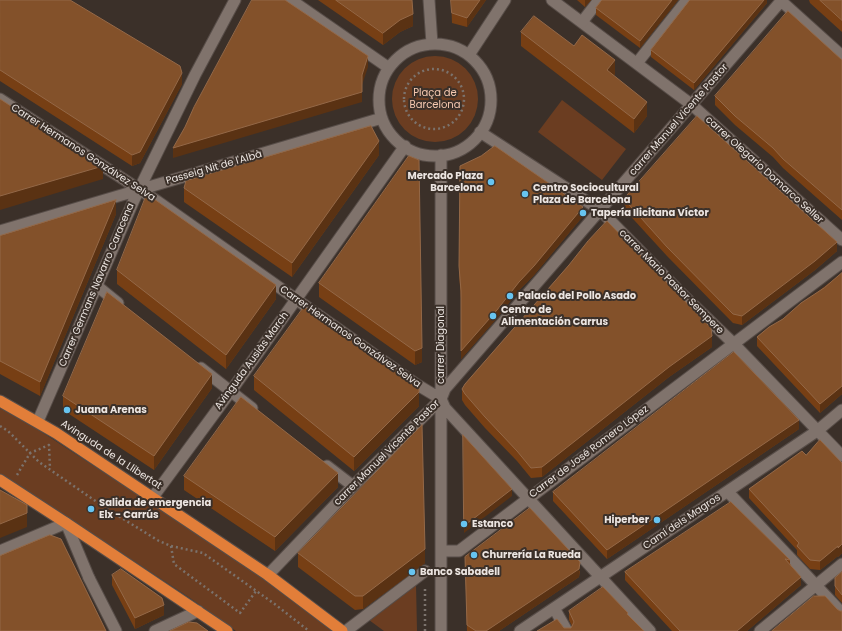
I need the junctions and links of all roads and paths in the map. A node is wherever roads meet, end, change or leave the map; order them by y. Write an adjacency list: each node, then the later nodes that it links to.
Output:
1 (235, 0): 22 (street, Carrer Germans Navarro Caracena)
2 (291, 0): 14 (street)
3 (429, 0): 10 (street)
4 (505, 0): 11 (street)
5 (552, 0): 9 (street, carrer Olegario Domarco Seller)
6 (599, 0): 9 (street)
7 (687, 0): 13 (street)
8 (781, 0): 12 (street); 17 (street, carrer Manuel Vicente Pastor)
9 (582, 22): 13 (street, carrer Olegario Domarco Seller)
10 (432, 44): 11 (street); 14 (street)
11 (469, 55): 19 (street)
12 (842, 56)
13 (637, 63): 17 (street, carrer Olegario Domarco Seller)
14 (389, 68): 18 (street)
15 (456, 78): 15 (path)
16 (0, 99): 22 (street, Carrer Hermanos Gonzálvez Selva)
17 (692, 105): 23 (street, carrer Manuel Vicente Pastor); 25 (street, carrer Olegario Domarco Seller)
18 (382, 118): 20 (street); 22 (street, Passeig Nit de l'Albà)
19 (480, 132): 21 (street); 23 (street, carrer Mario Pastor Sempere)
20 (405, 146): 21 (street); 28 (street, Avinguda Ausiàs March)
21 (441, 155): 33 (street, carrer Diagonal)
22 (139, 190): 24 (street, Passeig Nit de l'Albà); 27 (street, Carrer Germans Navarro Caracena); 28 (street, Carrer Hermanos Gonzálvez Selva)
23 (600, 210): 30 (street, carrer Mario Pastor Sempere); 33 (street, carrer Manuel Vicente Pastor)
24 (0, 231)
25 (842, 240)
26 (842, 262): 30 (street, Carrer de José Romero López)
27 (97, 286): 29 (street); 37 (street, Carrer Germans Navarro Caracena)
28 (296, 299): 32 (street, Avinguda Ausiàs March); 33 (street, Carrer Hermanos Gonzálvez Selva)
29 (127, 310)
30 (733, 343): 39 (street, carrer Mario Pastor Sempere); 49 (street, Carrer de José Romero López)
31 (194, 362): 32 (street)
32 (231, 391): 36 (street); 48 (street, Avinguda Ausiàs March)
33 (441, 399): 46 (street, carrer Manuel Vicente Pastor); 49 (street, Carrer Hermanos Gonzálvez Selva); 53 (street, carrer Diagonal)
34 (0, 400): 37 (highway, Avinguda de la Llibertat)
35 (842, 410): 39 (street, Camí dels Magros)
36 (261, 415)
37 (38, 421): 48 (highway, Avinguda de la Llibertat)
38 (0, 426): 40 (path)
39 (817, 431): 41 (street, carrer Mario Pastor Sempere); 47 (street, Camí dels Magros)
40 (30, 453): 43 (path); 43 (path); 44 (path)
41 (842, 456)
42 (316, 457): 46 (street)
43 (50, 469): 51 (path)
44 (17, 475)
45 (0, 480): 50 (highway)
46 (353, 486): 56 (street, carrer Manuel Vicente Pastor)
47 (728, 492): 57 (street, Camí dels Magros); 58 (street)
48 (153, 497): 56 (highway, Avinguda de la Llibertat)
49 (529, 498): 53 (street, Carrer de José Romero López); 57 (street, Carrer Hermanos Gonzálvez Selva)
50 (66, 523): 52 (street); 61 (highway); 63 (street)
51 (171, 546): 59 (path); 59 (path)
52 (0, 551)
53 (441, 551): 70 (street, carrer Diagonal)
54 (842, 564): 58 (street)
55 (425, 571): 68 (street); 69 (path)
56 (268, 575): 67 (highway, Avinguda de la Llibertat)
57 (601, 576): 60 (street, Camí dels Magros); 73 (street, Carrer Hermanos Gonzálvez Selva)
58 (816, 585): 62 (street); 74 (street)
59 (256, 591): 66 (path)
60 (554, 608): 71 (street, Camí dels Magros); 72 (street)
61 (198, 611): 64 (street); 65 (highway)
62 (842, 613)
63 (116, 631)
64 (155, 631)
65 (227, 631)
66 (309, 631)
67 (342, 631)
68 (346, 631)
69 (425, 631)
70 (442, 631)
71 (520, 631)
72 (567, 631)
73 (650, 631)
74 (760, 631)

